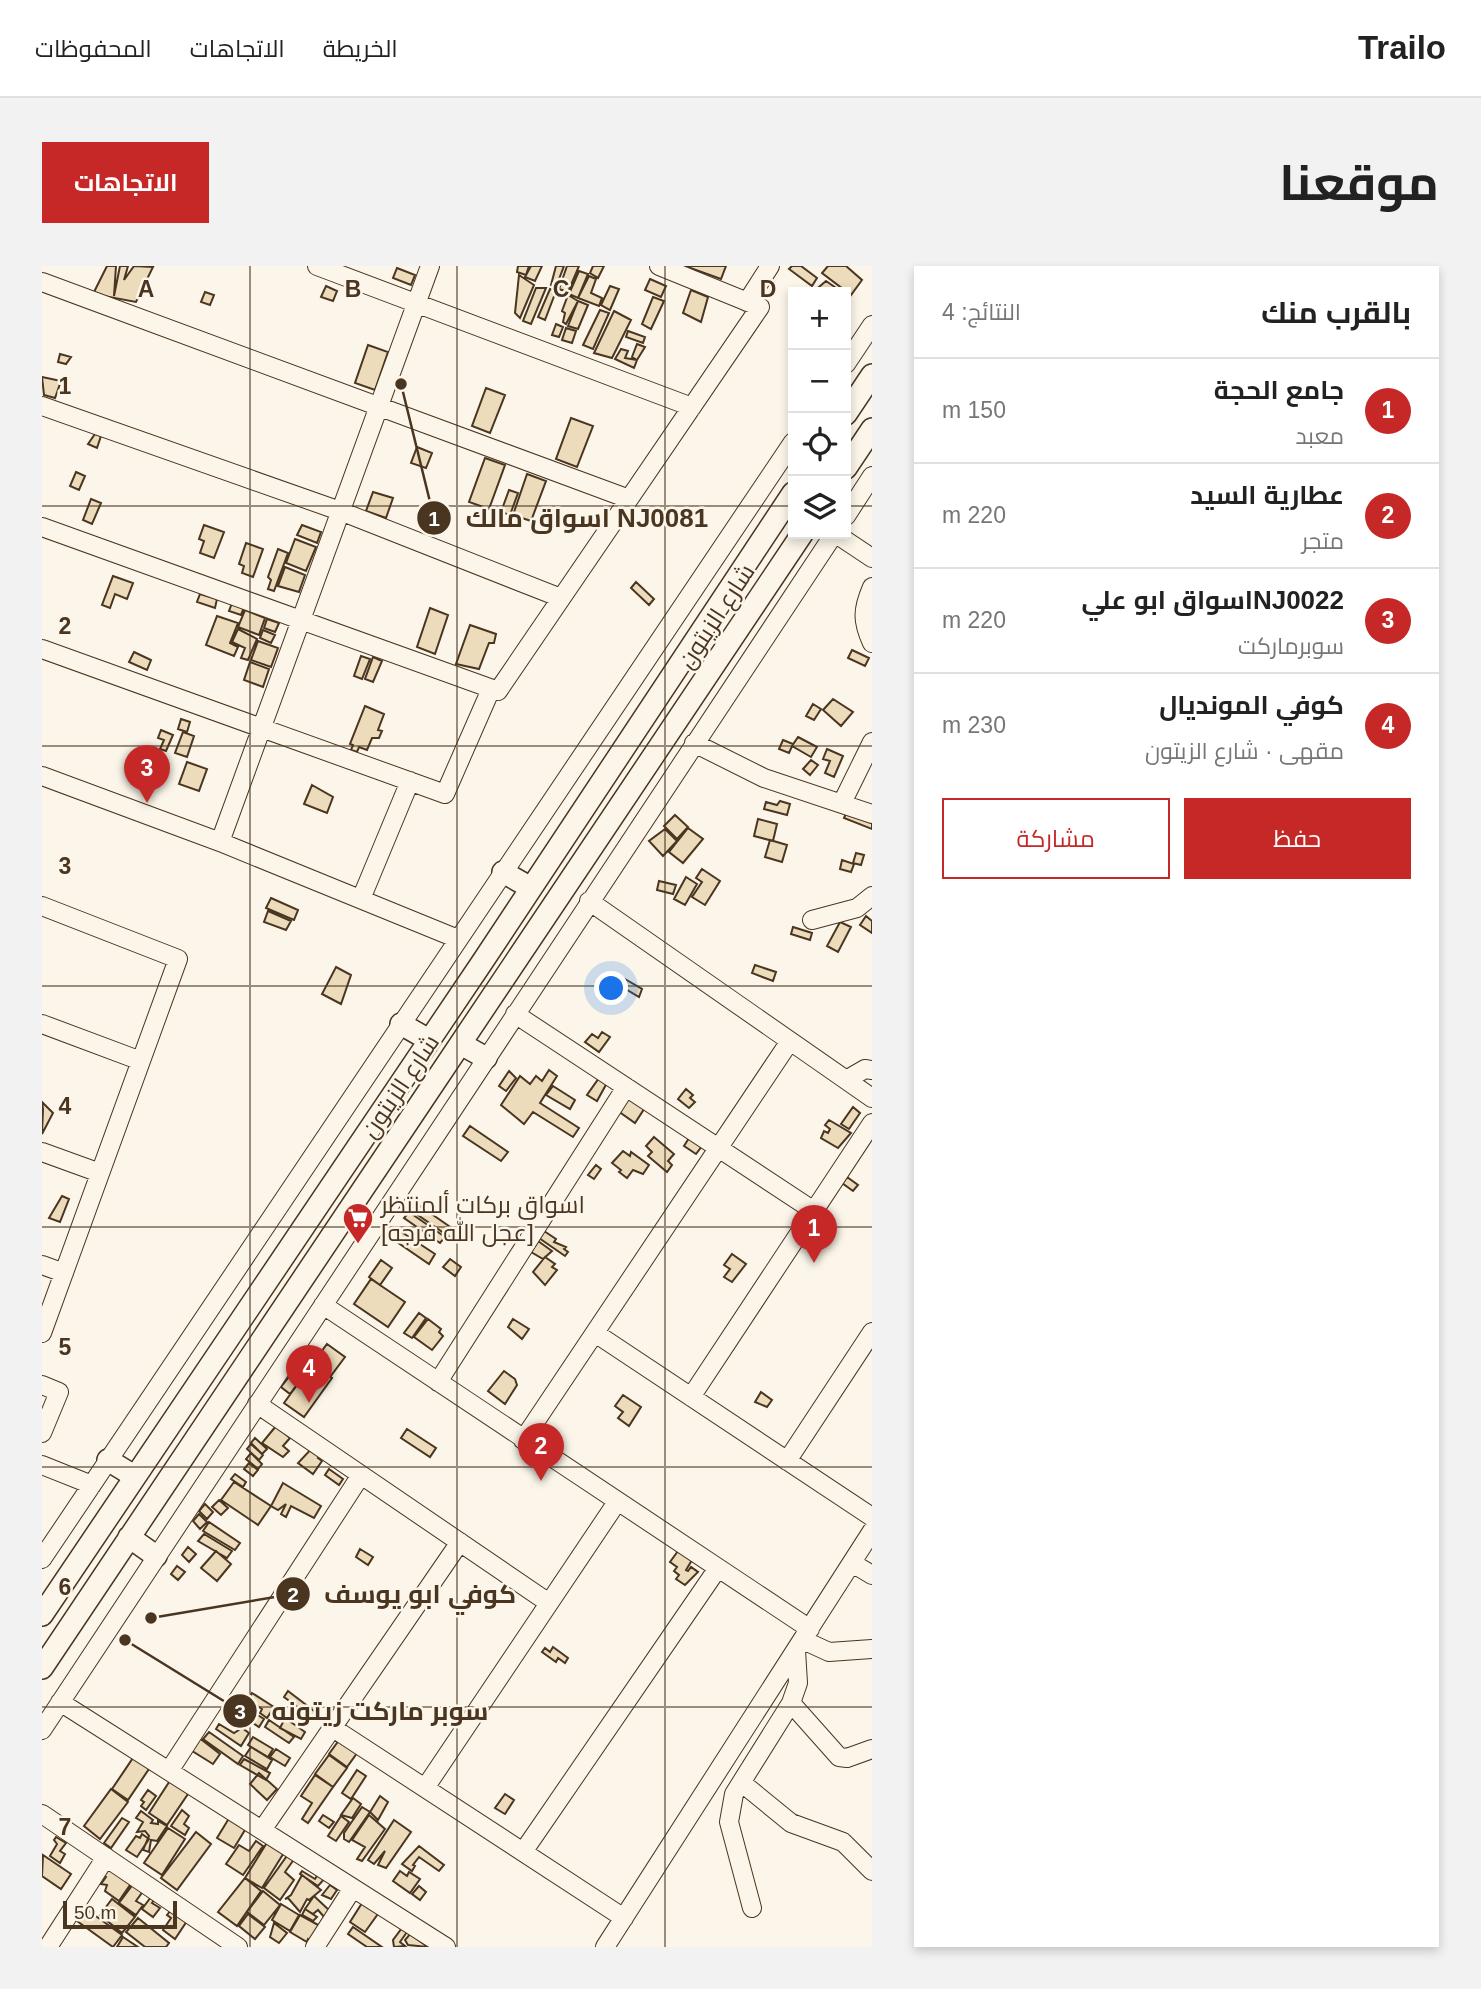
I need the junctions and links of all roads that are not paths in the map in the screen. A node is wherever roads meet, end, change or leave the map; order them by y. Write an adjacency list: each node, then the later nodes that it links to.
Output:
1 (317, 266): 6 (street)
2 (430, 266): 6 (street)
3 (659, 266): 7 (street)
4 (770, 266): 7 (street)
5 (42, 282): 13 (street)
6 (416, 302): 12 (street); 13 (street)
7 (747, 302): 12 (street)
8 (872, 326): 9 (street)
9 (851, 357)
10 (872, 374): 14 (main road)
11 (42, 406): 22 (street)
12 (691, 407): 19 (street)
13 (378, 408): 19 (street); 22 (street)
14 (847, 413)
15 (872, 429): 17 (main road)
16 (788, 449): 42 (street)
17 (851, 460)
18 (872, 476): 21 (street)
19 (629, 499): 29 (street)
20 (788, 501): 43 (main road, شارع الزيتون)
21 (851, 508)
22 (340, 511): 29 (street); 30 (street)
23 (42, 527): 30 (street)
24 (799, 539): 55 (main road, شارع الزيتون)
25 (832, 539): 36 (street)
26 (843, 539): 27 (street)
27 (872, 558)
28 (872, 587): 31 (street)
29 (561, 598): 33 (street)
30 (301, 621): 33 (street); 34 (street)
31 (872, 643)
32 (42, 649): 34 (street)
33 (491, 689): 38 (street)
34 (262, 728): 38 (street); 41 (street)
35 (872, 742): 39 (street)
36 (694, 743): 39 (street); 46 (street)
37 (42, 776): 41 (street)
38 (410, 781): 45 (street)
39 (842, 803): 40 (street)
40 (872, 814)
41 (220, 842): 45 (street)
42 (503, 872): 43 (main road); 49 (street)
43 (531, 888): 53 (main road, شارع الزيتون)
44 (872, 897): 48 (street)
45 (361, 900): 49 (street)
46 (589, 901): 50 (street); 54 (street)
47 (42, 906): 57 (street)
48 (811, 920)
49 (458, 939): 52 (street)
50 (515, 1014): 56 (street); 60 (street)
51 (42, 1024): 57 (street)
52 (401, 1024): 53 (main road); 83 (street)
53 (429, 1040): 67 (main road, شارع الزيتون)
54 (790, 1041): 59 (street); 63 (street)
55 (461, 1044): 56 (main road); 68 (main road, شارع الزيتون)
56 (486, 1058): 72 (street)
57 (141, 1061): 65 (street)
58 (872, 1070): 59 (street)
59 (846, 1080): 61 (street)
60 (626, 1087): 63 (street); 77 (street)
61 (872, 1098)
62 (872, 1122): 66 (street)
63 (718, 1148): 66 (street); 76 (street)
64 (42, 1152): 65 (street)
65 (100, 1173): 70 (street)
66 (814, 1211): 79 (street)
67 (294, 1240): 68 (main road); 71 (main road, شارع الزيتون)
68 (318, 1256): 73 (main road, شارع الزيتون)
69 (42, 1265): 70 (street)
70 (64, 1273): 75 (street)
71 (255, 1296): 73 (main road); 87 (main road, شارع الزيتون)
72 (323, 1305): 77 (street); 80 (street)
73 (281, 1309): 92 (main road, شارع الزيتون)
74 (872, 1332): 84 (street)
75 (42, 1333)
76 (595, 1333): 79 (street); 82 (street)
77 (438, 1382): 82 (street)
78 (42, 1385): 81 (street)
79 (691, 1396): 84 (street)
80 (257, 1404): 86 (street); 94 (street)
81 (42, 1433)
82 (523, 1440): 89 (street)
83 (108, 1460): 87 (main road); 88 (street)
84 (788, 1461): 90 (street)
85 (42, 1465): 88 (street)
86 (361, 1475): 93 (street); 109 (street)
87 (134, 1476): 100 (main road, شارع الزيتون)
88 (92, 1485): 95 (street)
89 (617, 1502): 97 (street); 99 (street)
90 (872, 1517)
91 (872, 1531): 96 (street)
92 (129, 1537): 94 (main road); 103 (main road, شارع الزيتون)
93 (460, 1542): 99 (street); 106 (street)
94 (156, 1556): 104 (street)
95 (42, 1559)
96 (852, 1563): 98 (street); 101 (street)
97 (718, 1568): 101 (street); 114 (street)
98 (872, 1575)
99 (549, 1603): 111 (street)
100 (42, 1615)
101 (803, 1640): 102 (street); 105 (street); 119 (street)
102 (872, 1649)
103 (42, 1668)
104 (60, 1702): 107 (street); 109 (street)
105 (791, 1703): 108 (street); 110 (street)
106 (333, 1728): 111 (street); 113 (street)
107 (42, 1730)
108 (872, 1749)
109 (169, 1770): 113 (street)
110 (742, 1783): 116 (street); 118 (street)
111 (425, 1788): 114 (street)
112 (42, 1814): 115 (street)
113 (262, 1830): 117 (street)
114 (523, 1852): 119 (street)
115 (106, 1857): 120 (street); 121 (street)
116 (872, 1871)
117 (353, 1888): 122 (street); 123 (street)
118 (752, 1908)
119 (624, 1919): 124 (street)
120 (48, 1947)
121 (238, 1947)
122 (315, 1947)
123 (446, 1947)
124 (606, 1947)

